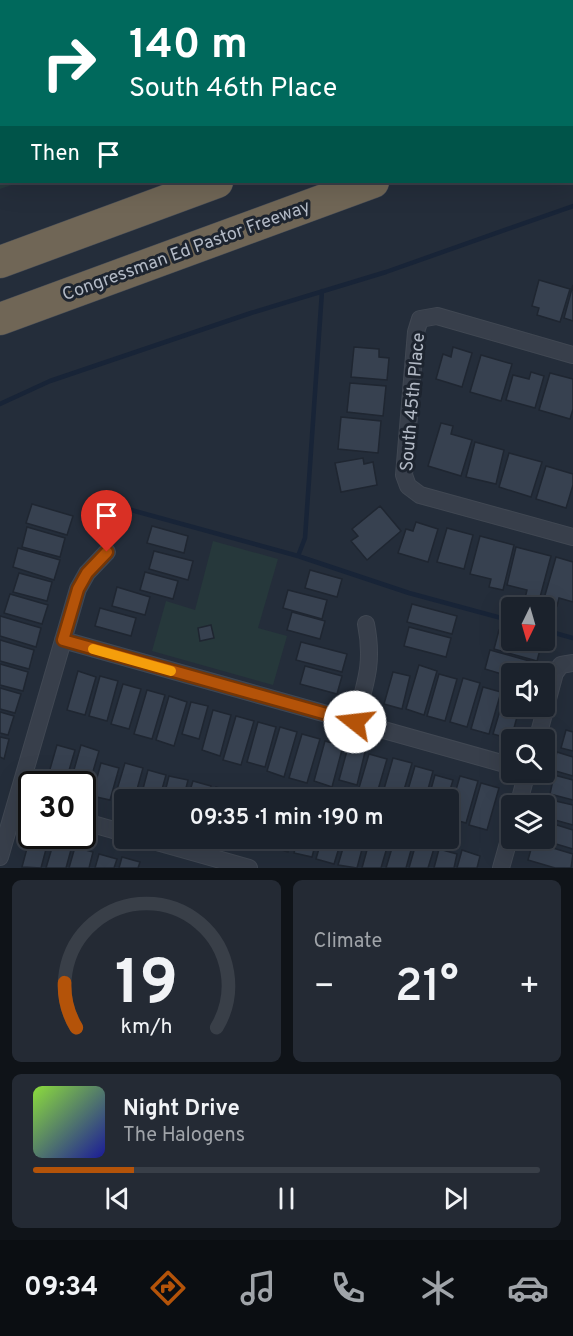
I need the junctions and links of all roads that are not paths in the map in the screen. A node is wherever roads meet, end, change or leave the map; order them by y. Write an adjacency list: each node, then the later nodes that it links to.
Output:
1 (214, 183): 3 (highway)
2 (370, 183): 4 (highway, Congressman Ed Pastor Freeway)
3 (0, 262)
4 (0, 319)
5 (573, 355): 6 (street, South 45th Place)
6 (573, 537)
7 (107, 552): 9 (street)
8 (366, 624): 11 (street)
9 (63, 640): 11 (street); 14 (street)
10 (567, 664): 12 (street)
11 (355, 722): 13 (street)
12 (540, 729)
13 (501, 763)
14 (32, 771)
15 (18, 818): 20 (street)
16 (96, 825): 17 (street)
17 (114, 830)
18 (182, 849): 21 (street)
19 (506, 849): 22 (street)
20 (0, 857)
21 (249, 868)
22 (501, 868)

